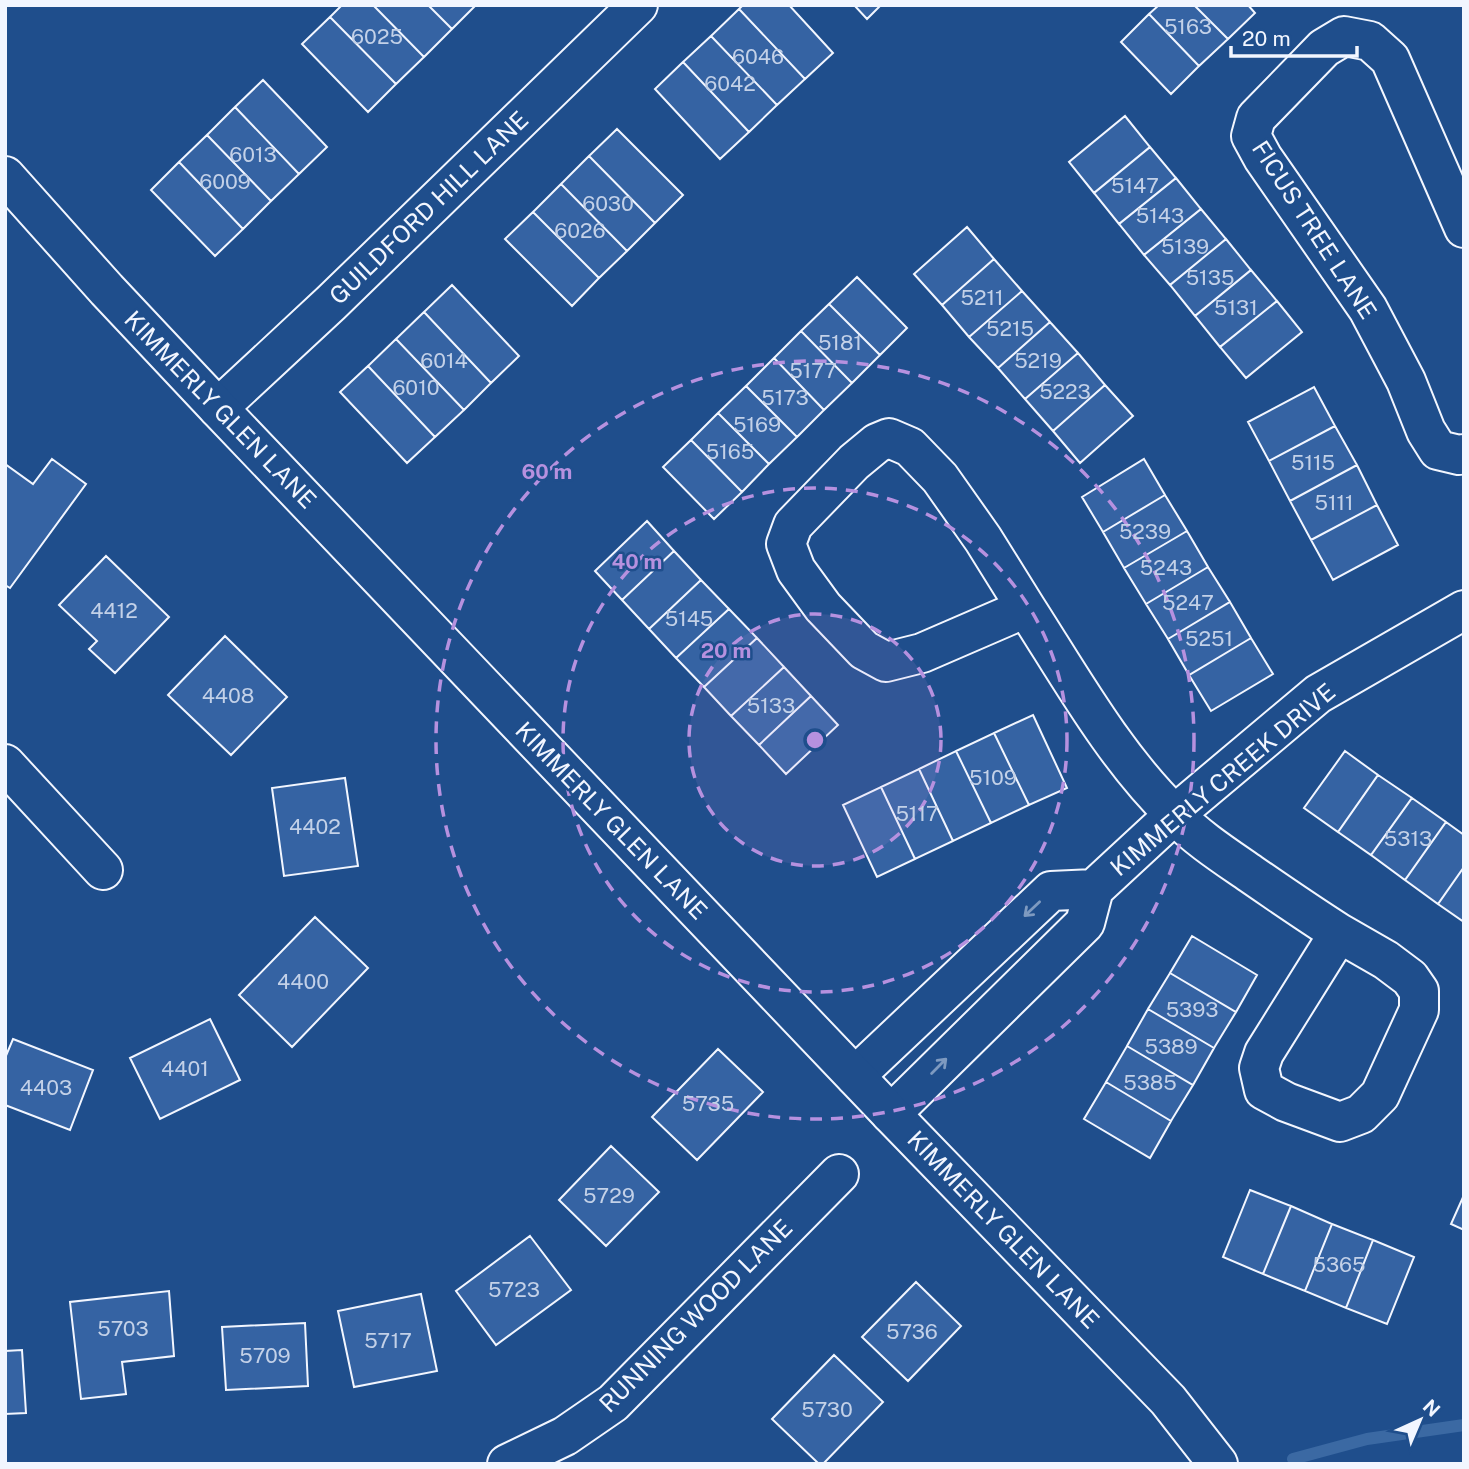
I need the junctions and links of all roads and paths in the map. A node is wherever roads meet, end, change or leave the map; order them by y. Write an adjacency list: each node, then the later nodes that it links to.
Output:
1 (638, 5): 4 (street, GUILDFORD HILL LANE)
2 (5, 176): 4 (street, KIMMERLY GLEN LANE)
3 (1464, 228): 5 (street, FICUS TREE LANE)
4 (218, 408): 13 (street, KIMMERLY GLEN LANE)
5 (1464, 454)
6 (1026, 608): 6 (street); 9 (street)
7 (1464, 610): 9 (street, KIMMERLY CREEK DRIVE)
8 (5, 764): 10 (street)
9 (1174, 815): 11 (street, KIMMERLY CREEK DRIVE); 12 (street)
10 (103, 870)
11 (1094, 889): 13 (street, KIMMERLY CREEK DRIVE, one-way to 13); 14 (street, KIMMERLY CREEK DRIVE, one-way to 11)
12 (1339, 933): 12 (street)
13 (855, 1076): 14 (street, KIMMERLY GLEN LANE)
14 (891, 1114): 17 (street, KIMMERLY GLEN LANE)
15 (839, 1174): 16 (street, RUNNING WOOD LANE)
16 (507, 1464)
17 (1218, 1464)

